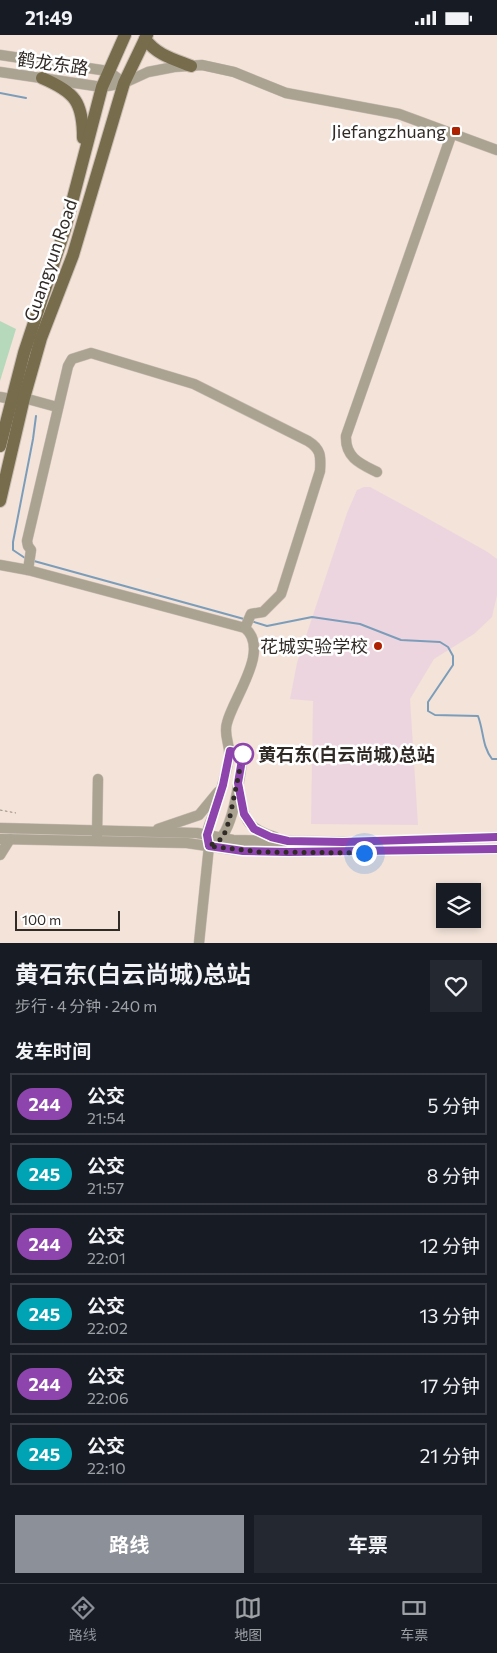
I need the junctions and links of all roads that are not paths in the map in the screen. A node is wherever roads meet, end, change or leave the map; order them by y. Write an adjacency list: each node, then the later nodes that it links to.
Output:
1 (125, 35): 6 (main road, Guangyun Road)
2 (146, 37): 5 (main road); 9 (main road, Guangyun Road)
3 (0, 55): 4 (street, 鹤龙东路)
4 (45, 62): 6 (street, 鹤龙东路); 8 (street)
5 (191, 66): 9 (street, 鹤龙东路); 11 (street, 鹤龙东路)
6 (108, 71): 9 (street, 鹤龙东路); 10 (main road, Guangyun Road)
7 (0, 72): 8 (street, 鹤龙东路)
8 (42, 78): 10 (street, 鹤龙东路); 13 (main road)
9 (124, 83): 10 (street, 鹤龙东路); 14 (main road, Guangyun Road)
10 (102, 87): 13 (main road, Guangyun Road)
11 (452, 133): 12 (street, 鹤龙东路); 19 (street)
12 (497, 150)
13 (83, 155): 14 (main road); 15 (main road, Guangyun Road)
14 (101, 160): 15 (main road, Guangyun Road)
15 (12, 398): 16 (street); 17 (main road, Guangyun Road); 20 (main road, Guangyun Road)
16 (57, 407): 22 (street); 23 (street)
17 (3, 421): 18 (main road, Guangyun Road)
18 (0, 446)
19 (377, 472)
20 (0, 501)
21 (0, 565): 22 (street)
22 (28, 570): 23 (street)
23 (245, 629): 24 (street)
24 (230, 751): 26 (street); 27 (street)
25 (98, 779): 29 (street)
26 (238, 783): 33 (street); 36 (street)
27 (223, 785): 30 (street); 31 (street)
28 (0, 828): 29 (street)
29 (98, 830): 30 (street); 35 (street)
30 (148, 832): 31 (street)
31 (207, 835): 33 (street); 37 (street)
32 (497, 837): 36 (street)
33 (223, 838): 36 (street); 37 (street)
34 (5, 839): 35 (street); 39 (street)
35 (97, 841): 37 (street)
36 (288, 841)
37 (209, 846): 38 (street); 40 (street)
38 (497, 849)
39 (0, 855)
40 (199, 943)

